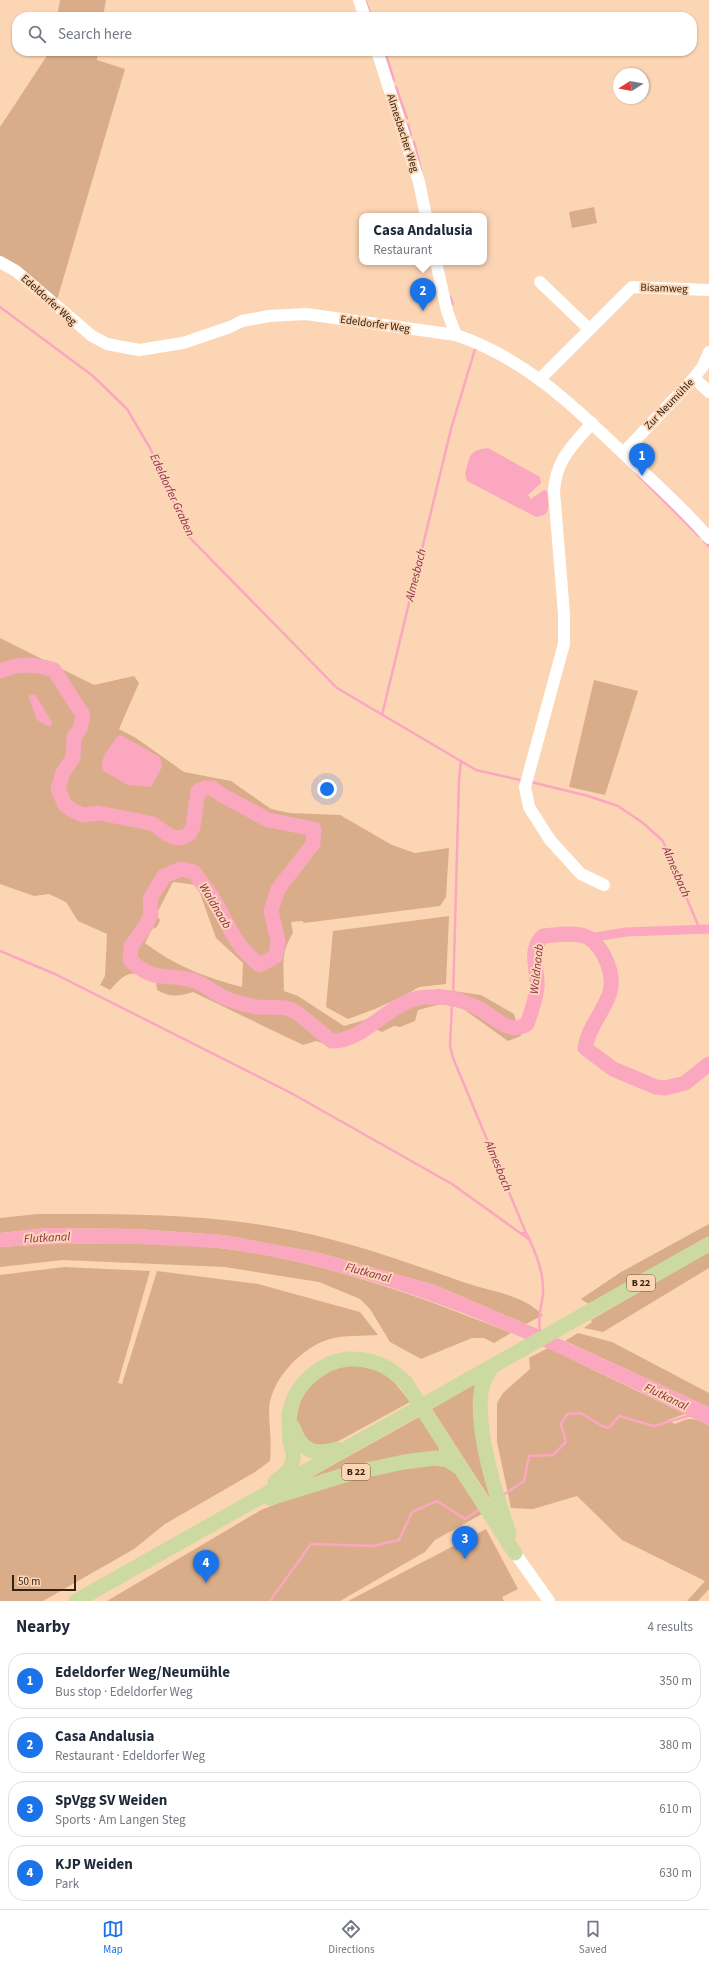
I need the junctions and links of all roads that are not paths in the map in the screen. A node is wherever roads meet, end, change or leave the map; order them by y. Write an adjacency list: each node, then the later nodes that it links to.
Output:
1 (358, 0): 2 (street)
2 (363, 12)
3 (379, 56): 4 (street, Almesbacher Weg)
4 (425, 213)
5 (0, 262): 10 (street, Edeldorfer Weg)
6 (437, 265): 10 (street)
7 (540, 282): 9 (street)
8 (709, 290): 9 (street, Bisamweg)
9 (589, 329): 13 (street, Bisamweg)
10 (456, 335): 13 (street, Edeldorfer Weg)
11 (709, 352): 12 (street, Zur Neumühle)
12 (694, 378): 14 (street); 16 (street, Zur Neumühle)
13 (540, 379): 15 (street, Edeldorfer Weg)
14 (709, 392)
15 (592, 423): 16 (street, Edeldorfer Weg); 18 (street)
16 (623, 453): 17 (street, Edeldorfer Weg)
17 (709, 538)
18 (604, 885)
19 (709, 1244): 20 (main road, B 22)
20 (491, 1368): 22 (main road, B 22); 25 (main road)
21 (289, 1417): 22 (main road); 23 (main road); 24 (main road)
22 (360, 1441): 24 (main road, B 22)
23 (461, 1468): 24 (main road, B 22); 25 (main road)
24 (251, 1502): 27 (main road, B 22)
25 (502, 1525): 26 (main road)
26 (515, 1553): 28 (street)
27 (76, 1601)
28 (549, 1601)

